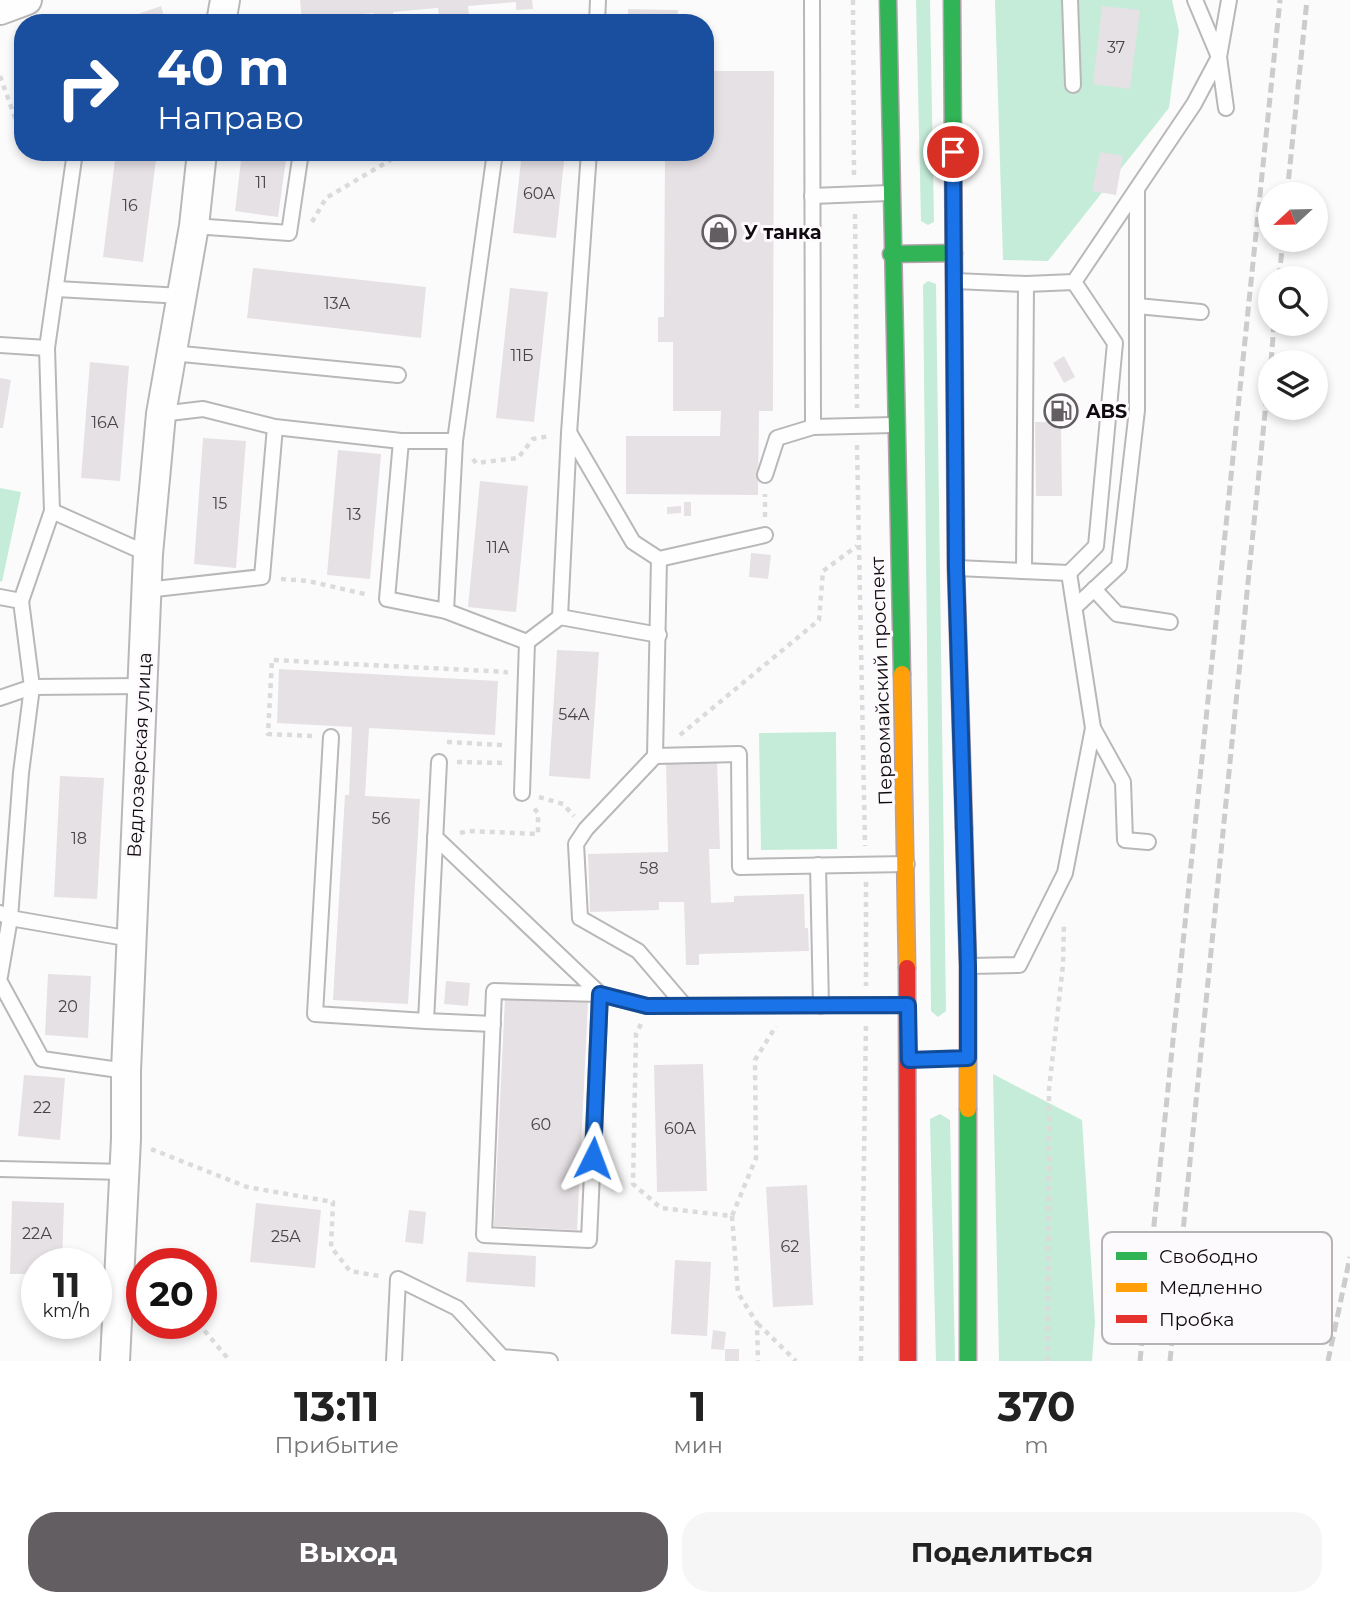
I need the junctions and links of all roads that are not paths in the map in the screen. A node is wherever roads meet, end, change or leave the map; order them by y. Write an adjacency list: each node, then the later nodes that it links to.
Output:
1 (27, 0): 8 (street)
2 (812, 0): 19 (lane)
3 (888, 0): 18 (main road, Первомайский проспект)
4 (952, 0): 21 (main road)
5 (1070, 0): 10 (lane)
6 (1195, 0): 9 (lane)
7 (1229, 0): 9 (lane)
8 (0, 10)
9 (1219, 57): 11 (lane); 17 (lane)
10 (1073, 85)
11 (1226, 108)
12 (74, 161): 26 (lane)
13 (201, 161): 20 (street, Ведлозерская улица)
14 (300, 161): 20 (lane)
15 (494, 161): 40 (lane)
16 (588, 161): 38 (lane)
17 (1137, 189): 24 (lane); 28 (lane)
18 (890, 193): 19 (lane); 22 (main road, Первомайский проспект)
19 (812, 196): 37 (lane)
20 (194, 226): 27 (street, Ведлозерская улица)
21 (954, 253): 22 (main road); 23 (main road)
22 (891, 254): 35 (main road, Первомайский проспект)
23 (954, 281): 25 (lane); 46 (main road)
24 (1074, 282): 25 (lane); 48 (lane)
25 (1026, 284): 47 (lane)
26 (57, 289): 27 (lane); 31 (lane)
27 (182, 296): 32 (street, Ведлозерская улица)
28 (1137, 306): 29 (lane); 49 (lane)
29 (1201, 312)
30 (0, 345): 31 (lane)
31 (47, 348): 42 (lane)
32 (172, 353): 33 (lane); 34 (street, Ведлозерская улица)
33 (398, 374)
34 (161, 414): 36 (lane); 44 (street, Ведлозерская улица)
35 (895, 425): 37 (lane); 69 (main road, Первомайский проспект)
36 (275, 426): 39 (lane); 50 (lane)
37 (813, 427): 41 (lane)
38 (569, 433): 45 (lane); 55 (lane)
39 (401, 441): 40 (lane); 54 (lane)
40 (455, 441): 54 (lane)
41 (765, 475)
42 (51, 511): 44 (lane); 52 (lane)
43 (765, 535): 45 (lane)
44 (148, 554): 50 (street, Ведлозерская улица)
45 (659, 559): 57 (lane)
46 (956, 568): 47 (lane); 73 (main road)
47 (1024, 571): 48 (lane)
48 (1069, 573): 53 (lane)
49 (1094, 589): 53 (lane); 56 (lane)
50 (146, 590): 59 (street, Ведлозерская улица)
51 (0, 597): 52 (lane)
52 (21, 601): 60 (lane)
53 (1075, 607): 62 (lane)
54 (446, 611): 58 (lane)
55 (560, 617): 57 (lane); 58 (lane)
56 (1170, 622)
57 (659, 635): 64 (lane)
58 (527, 642): 66 (lane)
59 (143, 686): 60 (lane); 72 (street, Ведлозерская улица)
60 (32, 687): 61 (lane); 71 (lane)
61 (0, 698)
62 (1093, 728): 68 (lane); 73 (lane)
63 (331, 737): 80 (lane)
64 (655, 756): 70 (lane); 78 (lane)
65 (439, 762): 67 (lane)
66 (522, 793)
67 (435, 837): 76 (lane); 80 (lane)
68 (1148, 842)
69 (907, 864): 70 (lane); 77 (main road, Первомайский проспект)
70 (818, 865): 79 (lane)
71 (5, 915): 72 (lane); 74 (lane)
72 (131, 939): 82 (street, Ведлозерская улица)
73 (968, 966): 89 (main road)
74 (0, 976)
75 (0, 982): 82 (lane)
76 (600, 994): 78 (lane); 81 (lane); 81 (lane)
77 (908, 1005): 79 (lane); 88 (main road, Первомайский проспект)
78 (685, 1006): 79 (lane)
79 (821, 1006)
80 (426, 1021): 81 (lane)
81 (493, 1024)
82 (126, 1071): 84 (street, Ведлозерская улица)
83 (0, 1168): 84 (lane)
84 (124, 1172): 85 (street, Ведлозерская улица)
85 (116, 1361)
86 (394, 1361): 87 (lane)
87 (550, 1361)
88 (908, 1361)
89 (968, 1361)

